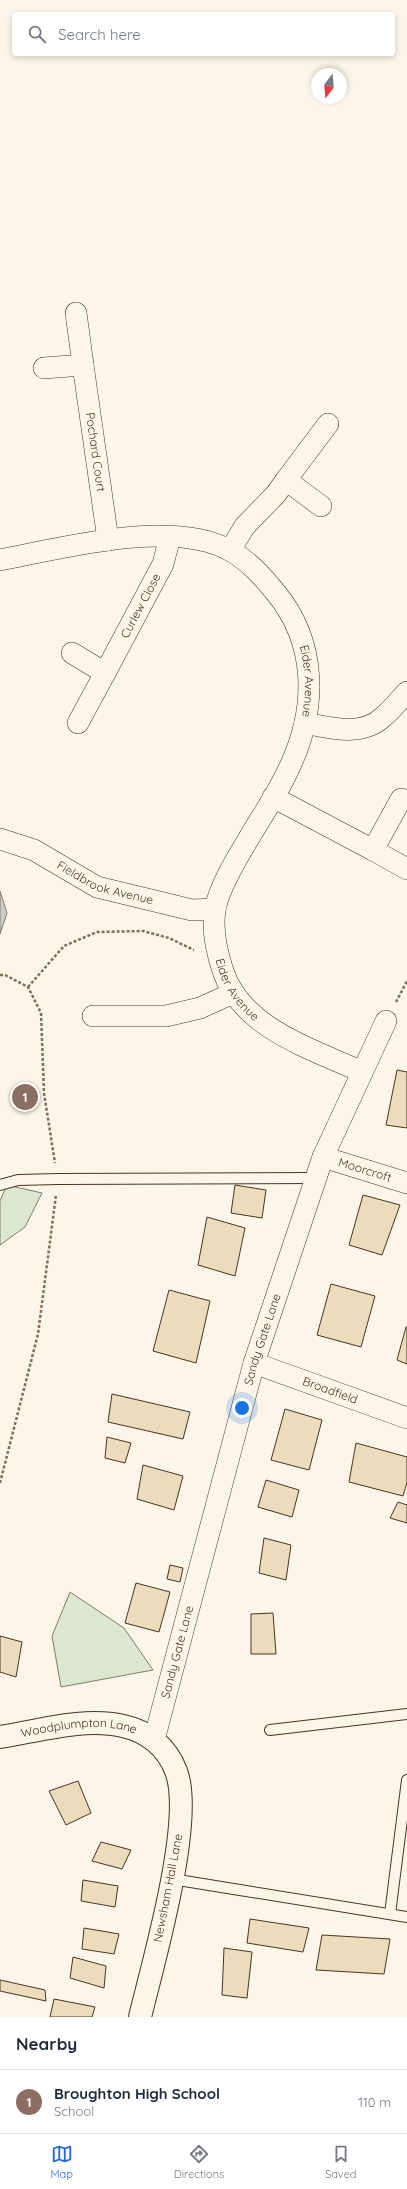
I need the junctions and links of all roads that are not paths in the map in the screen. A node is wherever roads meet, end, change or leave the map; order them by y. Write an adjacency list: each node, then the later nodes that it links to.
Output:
1 (76, 314): 2 (street, Pochard Court)
2 (83, 364): 3 (street); 8 (street, Pochard Court)
3 (44, 368)
4 (328, 424): 5 (street)
5 (286, 480): 6 (street); 9 (street)
6 (321, 506)
7 (170, 537): 8 (street, Eider Avenue); 9 (street, Eider Avenue); 12 (street, Curlew Close)
8 (108, 540): 10 (street, Eider Avenue)
9 (230, 550): 15 (street, Eider Avenue)
10 (0, 560)
11 (72, 653): 12 (street)
12 (105, 673): 14 (street, Curlew Close)
13 (407, 692): 15 (street)
14 (78, 723)
15 (305, 723): 16 (street, Eider Avenue)
16 (273, 797): 19 (street); 21 (street, Eider Avenue)
17 (401, 799): 19 (street)
18 (0, 839): 21 (street, Fieldbrook Avenue)
19 (373, 850): 20 (street)
20 (407, 869)
21 (215, 909): 22 (street, Eider Avenue)
22 (233, 993): 23 (street); 25 (street, Eider Avenue)
23 (93, 1016)
24 (386, 1021): 25 (street, Sandy Gate Lane)
25 (362, 1072): 26 (street, Sandy Gate Lane)
26 (323, 1156): 27 (street, Sandy Gate Lane); 28 (street, Moorcroft)
27 (316, 1178): 29 (lane); 30 (street, Sandy Gate Lane)
28 (407, 1183)
29 (0, 1185)
30 (254, 1363): 31 (street, Broadfield); 35 (street, Sandy Gate Lane)
31 (407, 1418)
32 (407, 1714): 33 (lane)
33 (270, 1730)
34 (0, 1737): 35 (main road, Woodplumpton Lane)
35 (154, 1740): 37 (main road, Newsham Hall Lane)
36 (407, 1780): 38 (lane)
37 (172, 1879): 38 (lane); 40 (main road, Newsham Hall Lane)
38 (390, 1914): 39 (lane)
39 (407, 1916)
40 (140, 2017)

